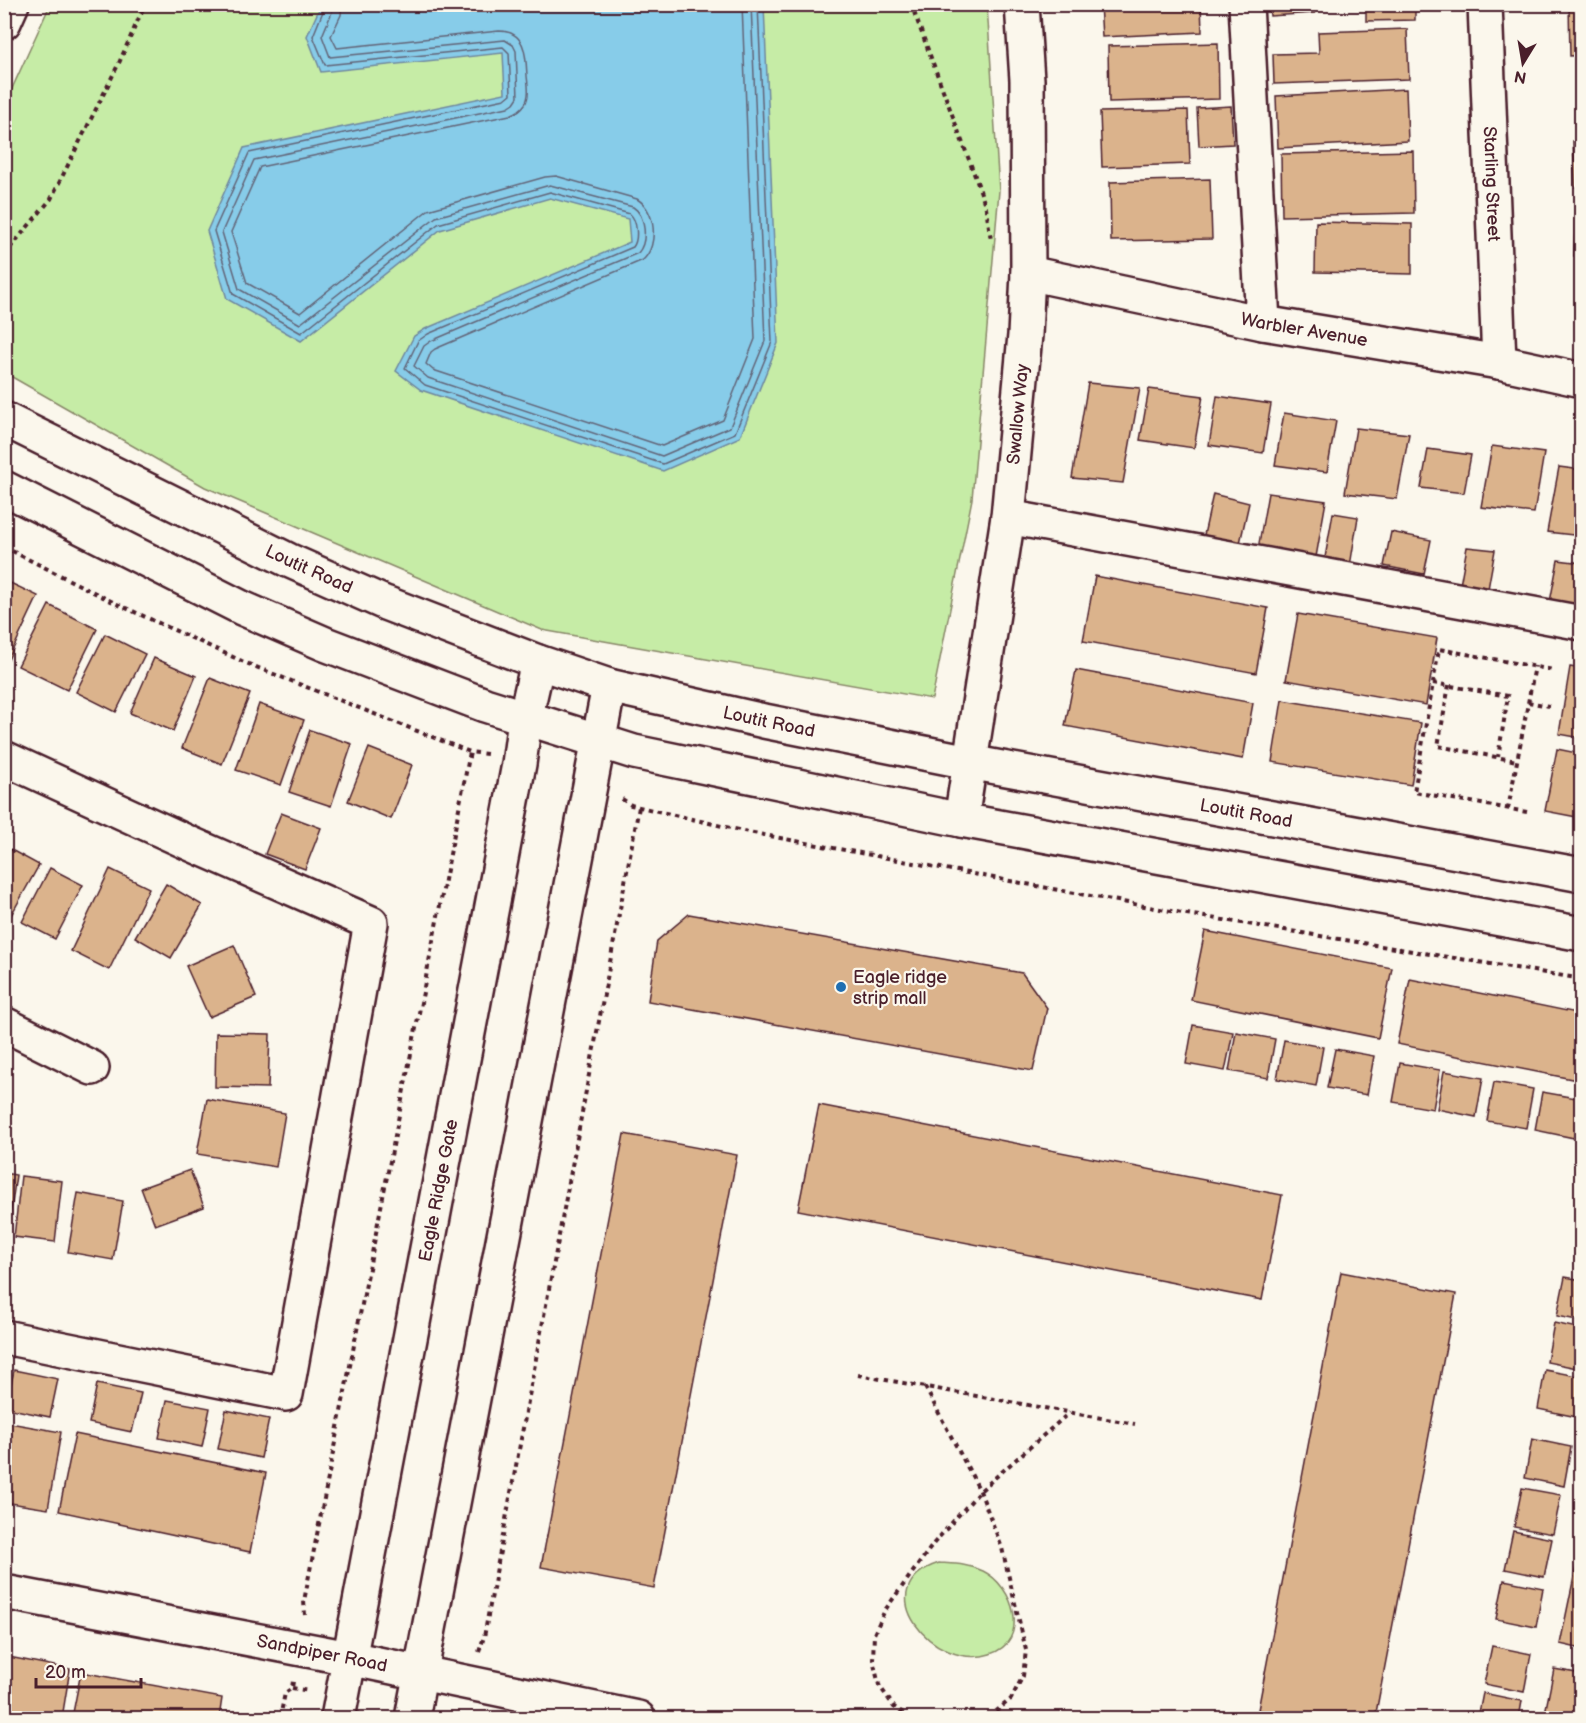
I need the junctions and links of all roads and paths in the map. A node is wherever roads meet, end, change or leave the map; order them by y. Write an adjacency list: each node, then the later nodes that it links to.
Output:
1 (12, 4): 7 (street)
2 (145, 4): 9 (path)
3 (911, 4): 8 (path)
4 (1022, 4): 10 (street, Swallow Way)
5 (1246, 4): 11 (street)
6 (1485, 4): 12 (street, Starling Street)
7 (4, 22)
8 (991, 246)
9 (4, 255)
10 (1028, 273): 11 (street, Warbler Avenue); 16 (street, Swallow Way)
11 (1263, 322): 12 (street, Warbler Avenue)
12 (1499, 362): 13 (street, Warbler Avenue)
13 (1581, 380)
14 (4, 419): 19 (street, Loutit Road)
15 (4, 488): 27 (street)
16 (1008, 517): 18 (street); 34 (street, Swallow Way)
17 (4, 547): 29 (path)
18 (1581, 622)
19 (538, 662): 24 (street, Loutit Road); 27 (street, Eagle Ridge Gate)
20 (1535, 666): 21 (path); 22 (path); 25 (path)
21 (1553, 670)
22 (1433, 683): 23 (path); 37 (path)
23 (1449, 685): 31 (path); 31 (path)
24 (609, 686): 28 (street); 34 (street, Loutit Road)
25 (1528, 702): 26 (path); 33 (path)
26 (1549, 706)
27 (525, 719): 28 (street); 54 (street, Eagle Ridge Gate)
28 (598, 741): 39 (street); 55 (street)
29 (470, 752): 30 (path); 52 (path)
30 (487, 754)
31 (1498, 757): 33 (path)
32 (4, 758): 45 (street)
33 (1517, 761): 37 (path)
34 (969, 762): 39 (street, Swallow Way); 40 (street, Loutit Road)
35 (622, 800): 36 (path)
36 (639, 807): 42 (path); 53 (path)
37 (1508, 808): 38 (path)
38 (1527, 812)
39 (961, 820): 41 (street)
40 (1581, 875)
41 (1581, 934)
42 (1581, 979)
43 (4, 1024): 44 (street)
44 (93, 1068)
45 (4, 1338)
46 (858, 1375): 47 (path)
47 (925, 1387): 48 (path); 50 (path)
48 (1070, 1412): 49 (path); 50 (path)
49 (1135, 1424)
50 (980, 1491): 61 (path); 62 (path)
51 (4, 1592): 54 (street, Sandpiper Road)
52 (306, 1611)
53 (480, 1646)
54 (349, 1658): 55 (street, Sandpiper Road); 58 (street, Eagle Ridge Gate)
55 (420, 1673): 59 (street); 60 (street, Sandpiper Road)
56 (292, 1688): 57 (path)
57 (280, 1719)
58 (338, 1719)
59 (412, 1719)
60 (638, 1719)
61 (911, 1719)
62 (988, 1719)

